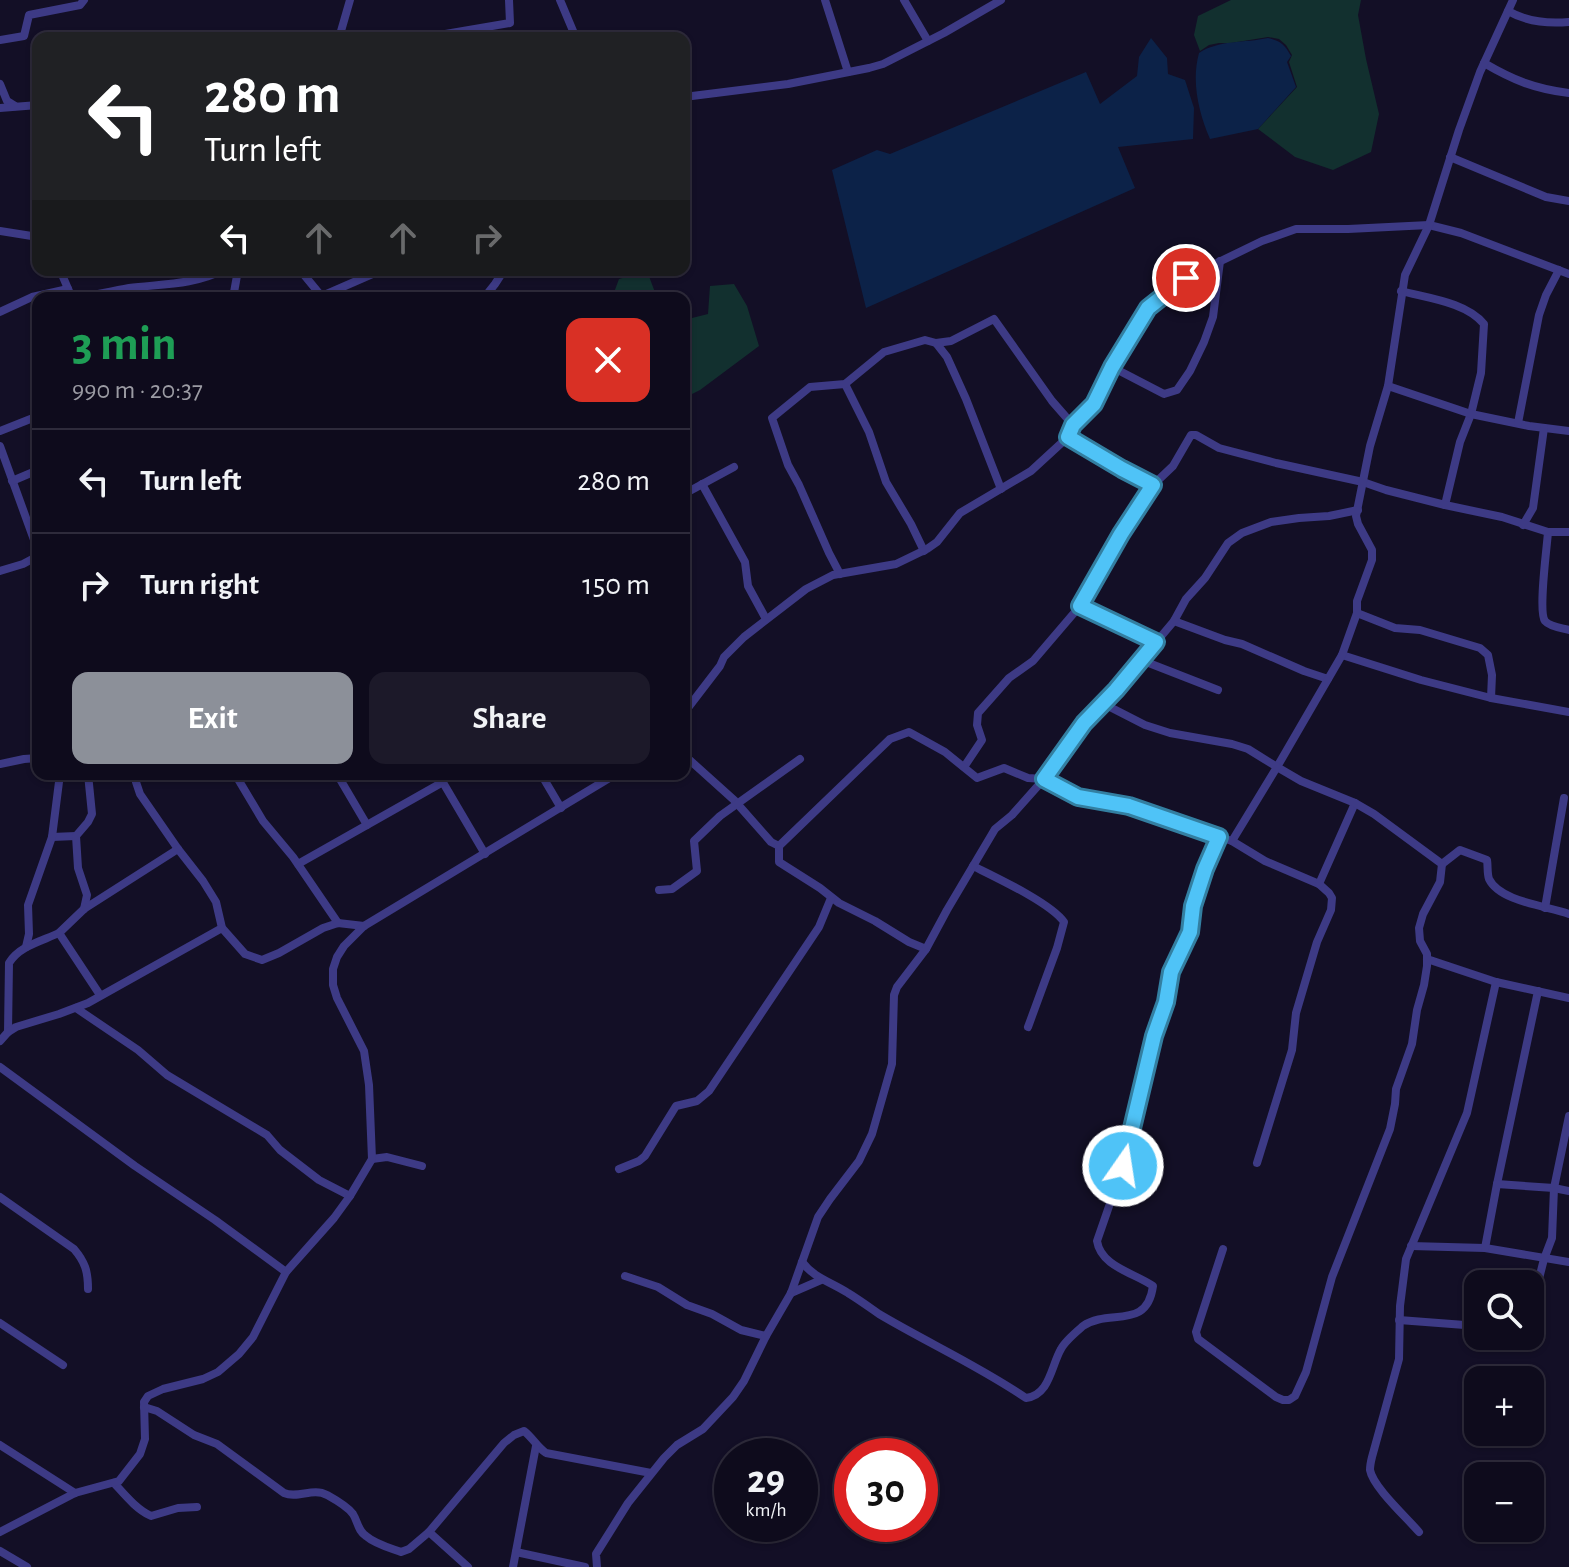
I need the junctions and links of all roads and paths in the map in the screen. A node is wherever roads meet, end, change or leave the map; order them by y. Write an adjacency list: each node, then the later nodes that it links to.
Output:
1 (84, 0): 14 (street)
2 (350, 0): 11 (street)
3 (509, 0): 12 (street)
4 (560, 0): 13 (street)
5 (825, 0): 17 (street)
6 (904, 0): 15 (street)
7 (1001, 0): 15 (street)
8 (1513, 0): 9 (street)
9 (1508, 11): 10 (street); 16 (street)
10 (1569, 22)
11 (341, 32)
12 (458, 32)
13 (573, 32)
14 (0, 40)
15 (928, 41): 17 (street)
16 (1484, 63): 19 (street); 24 (street)
17 (848, 72): 20 (street)
18 (0, 84): 22 (street)
19 (1569, 93)
20 (690, 96)
21 (32, 106): 22 (street)
22 (15, 107): 23 (street)
23 (0, 108)
24 (1450, 157): 25 (street); 26 (street)
25 (1569, 201)
26 (1429, 225): 29 (street); 30 (street); 35 (street)
27 (0, 231): 28 (street)
28 (32, 236)
29 (1220, 261): 42 (street); 42 (street)
30 (1559, 270): 31 (street); 47 (street)
31 (1569, 274)
32 (206, 276): 36 (street)
33 (305, 276): 37 (street)
34 (368, 276): 38 (street)
35 (1401, 291): 44 (street); 45 (street)
36 (111, 292)
37 (319, 292)
38 (334, 292)
39 (32, 297): 40 (street)
40 (0, 312)
41 (936, 343): 43 (street); 48 (street); 61 (street)
42 (1112, 367): 48 (street)
43 (845, 384): 71 (street); 74 (street)
44 (1388, 386): 45 (street); 58 (street)
45 (1471, 414): 47 (street); 63 (street)
46 (32, 418): 50 (street)
47 (1518, 423): 49 (street)
48 (1073, 425): 52 (street)
49 (1544, 428): 51 (street); 67 (street)
50 (0, 431)
51 (1569, 431)
52 (1068, 437): 60 (street); 61 (street)
53 (0, 446): 54 (street)
54 (2, 461): 57 (street)
55 (734, 467): 59 (street)
56 (32, 473): 57 (street)
57 (12, 481): 66 (street)
58 (1363, 482): 60 (street); 63 (street); 64 (street)
59 (702, 484): 62 (street); 77 (street)
60 (1153, 485): 75 (street)
61 (1001, 489): 71 (street)
62 (690, 491)
63 (1445, 505): 67 (street)
64 (1358, 510): 76 (street); 78 (street)
65 (32, 524): 66 (street)
66 (28, 525): 70 (street)
67 (1523, 525): 68 (street)
68 (1548, 532): 69 (street); 79 (street)
69 (1569, 532)
70 (32, 537)
71 (924, 551): 74 (street)
72 (32, 558): 73 (street)
73 (0, 571)
74 (840, 574): 77 (street)
75 (1080, 606): 80 (street); 93 (street)
76 (1357, 613): 81 (street); 85 (street)
77 (766, 619): 87 (street)
78 (1174, 621): 80 (street); 83 (street)
79 (1569, 630)
80 (1156, 642): 82 (street)
81 (1342, 655): 83 (street); 85 (street)
82 (1141, 660): 84 (street); 86 (street)
83 (1328, 679): 94 (street)
84 (1218, 690)
85 (1491, 698): 88 (street)
86 (1104, 704): 94 (street); 95 (street)
87 (690, 705)
88 (1569, 712)
89 (32, 758): 92 (street)
90 (800, 759): 107 (street)
91 (690, 761): 107 (street)
92 (0, 764)
93 (964, 767): 95 (street); 114 (street)
94 (1277, 767): 106 (street); 113 (street)
95 (1044, 779): 112 (street); 119 (street)
96 (59, 780): 111 (street)
97 (89, 780): 110 (street)
98 (137, 780): 115 (street)
99 (239, 780): 117 (street)
100 (341, 780): 109 (street)
101 (437, 780): 109 (street)
102 (441, 780): 116 (street)
103 (545, 780): 108 (street)
104 (606, 780): 108 (street)
105 (1564, 798): 123 (street)
106 (1355, 803): 118 (street); 120 (street)
107 (738, 805): 114 (street); 121 (street)
108 (561, 808): 116 (street)
109 (367, 825): 117 (street)
110 (76, 836): 111 (street); 124 (street)
111 (52, 837): 130 (street)
112 (1219, 837): 113 (street); 162 (street)
113 (1232, 841): 120 (street)
114 (779, 846): 122 (street)
115 (178, 849): 124 (street); 128 (street)
116 (485, 854): 127 (street)
117 (298, 864): 126 (street)
118 (1442, 864): 123 (street); 132 (street)
119 (973, 866): 131 (street); 139 (street)
120 (1319, 884): 145 (street)
121 (659, 890)
122 (831, 898): 131 (street); 147 (street)
123 (1545, 908): 125 (street)
124 (84, 909): 129 (street)
125 (1569, 914)
126 (338, 923): 127 (street); 128 (street)
127 (364, 926): 144 (street)
128 (222, 928): 136 (street)
129 (59, 933): 130 (street); 136 (street)
130 (26, 947): 133 (street)
131 (926, 949): 157 (street)
132 (1427, 959): 134 (street); 155 (street)
133 (5, 962): 140 (street)
134 (1496, 982): 135 (street); 153 (street)
135 (1538, 991): 137 (street); 148 (street)
136 (100, 995): 138 (street)
137 (1569, 998)
138 (76, 1008): 140 (street); 151 (street)
139 (1028, 1027)
140 (8, 1032): 141 (street)
141 (0, 1041)
142 (0, 1067): 160 (street)
143 (1569, 1116): 149 (street)
144 (372, 1159): 146 (street); 151 (street)
145 (1257, 1163)
146 (422, 1166)
147 (619, 1169)
148 (1497, 1184): 149 (street); 154 (street)
149 (1554, 1188): 150 (street); 156 (street)
150 (1569, 1191)
151 (350, 1196): 160 (street)
152 (0, 1197): 163 (street)
153 (1411, 1246): 154 (street); 165 (street)
154 (1485, 1248): 156 (street)
155 (1223, 1249)
156 (1544, 1259): 158 (street); 159 (street)
157 (802, 1262): 162 (street); 164 (street)
158 (1569, 1262)
159 (1541, 1270)
160 (286, 1272): 170 (street)
161 (625, 1276): 168 (street)
162 (821, 1280): 164 (street)
163 (88, 1289)
164 (791, 1293): 168 (street)
165 (1399, 1320): 167 (street); 179 (street)
166 (0, 1323): 169 (street)
167 (1464, 1325)
168 (766, 1336): 173 (street)
169 (63, 1365)
170 (144, 1407): 174 (street); 178 (street)
171 (0, 1445): 175 (street)
172 (536, 1446): 173 (street); 178 (street); 181 (street)
173 (651, 1473): 186 (street)
174 (114, 1483): 175 (street); 176 (street)
175 (75, 1493): 177 (street)
176 (197, 1507)
177 (0, 1532)
178 (429, 1532): 183 (street)
179 (1419, 1532)
180 (0, 1551): 182 (street)
181 (516, 1552): 184 (street); 185 (street)
182 (21, 1566)
183 (468, 1567)
184 (513, 1567)
185 (585, 1567)
186 (597, 1567)

